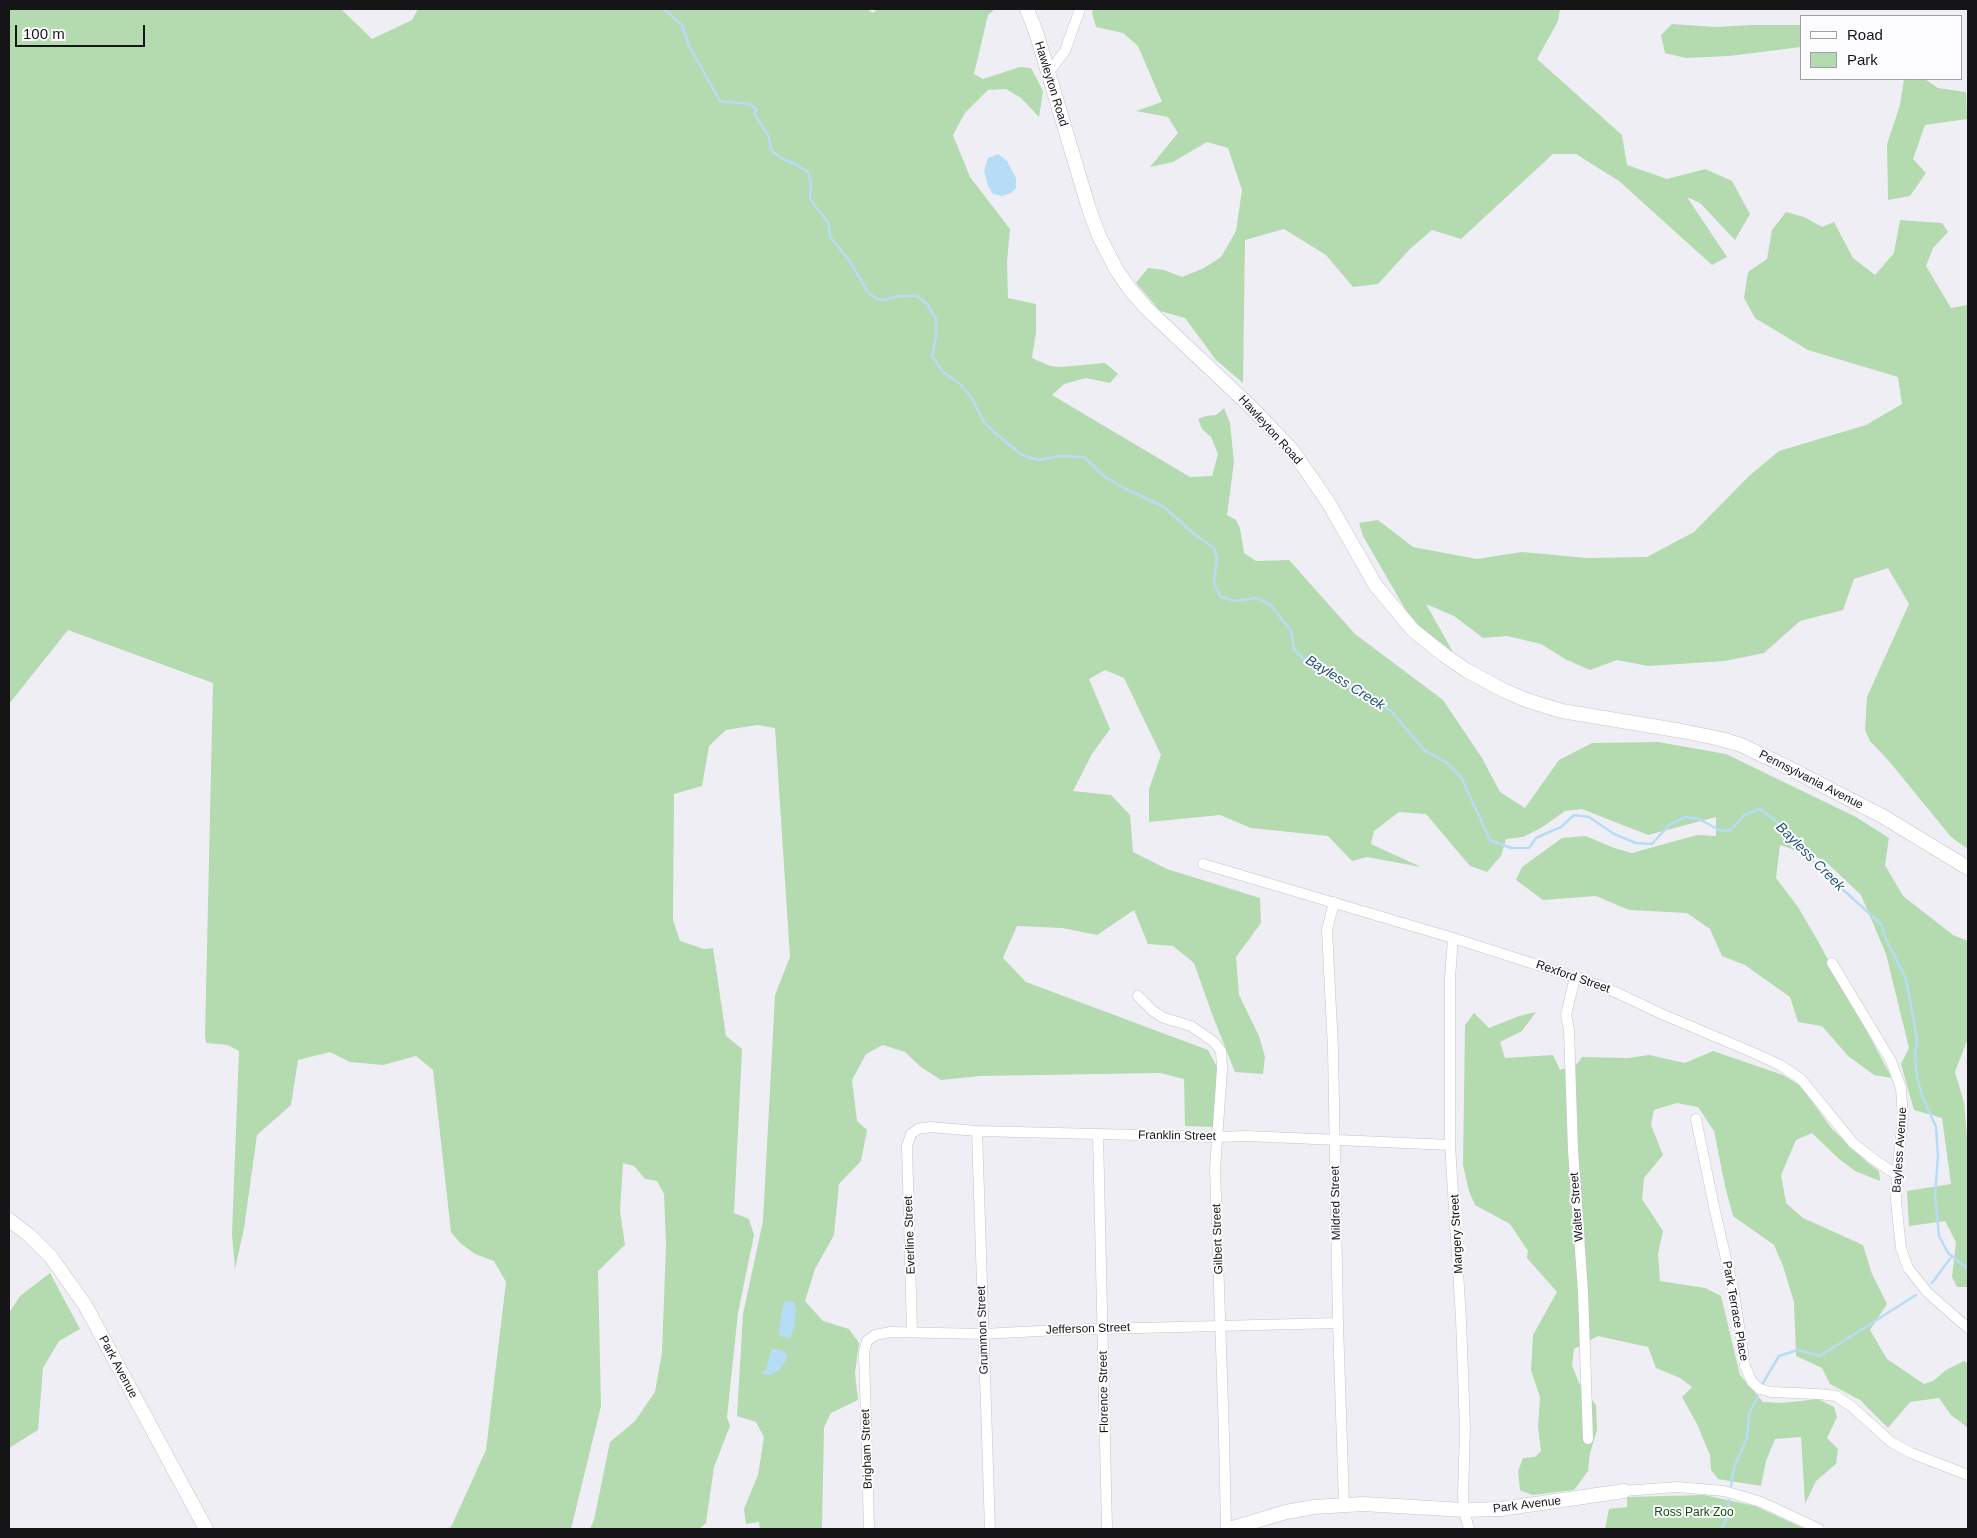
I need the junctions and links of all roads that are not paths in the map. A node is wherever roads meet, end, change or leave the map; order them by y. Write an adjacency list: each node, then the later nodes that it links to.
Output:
1 (1027, 9): 3 (street, Hawleyton Road)
2 (1080, 9): 3 (street)
3 (1048, 73): 4 (street, Hawleyton Road)
4 (1641, 724): 6 (street, Pennsylvania Avenue)
5 (1203, 864): 7 (street, Rexford Street)
6 (1968, 868)
7 (1334, 902): 8 (street, Rexford Street); 17 (street, Mildred Street)
8 (1454, 938): 10 (street, Rexford Street); 18 (street, Margery Street)
9 (1832, 963): 19 (street, Bayless Avenue)
10 (1575, 977): 19 (street, Rexford Street); 28 (street, Walter Street)
11 (1138, 996): 15 (street, Gilbert Street)
12 (1696, 1119): 29 (street, Park Terrace Place)
13 (977, 1131): 14 (street, Franklin Street); 16 (street, Franklin Street); 26 (street, Grummon Street)
14 (1098, 1134): 15 (street, Franklin Street); 24 (street, Florence Street)
15 (1217, 1137): 17 (street, Franklin Street); 22 (street, Gilbert Street)
16 (909, 1139): 25 (street, Everline Street)
17 (1335, 1140): 18 (street, Franklin Street); 21 (street, Mildred Street)
18 (1450, 1145): 32 (street, Margery Street)
19 (1897, 1175): 23 (street, Bayless Avenue)
20 (9, 1220): 33 (street, Park Avenue)
21 (1338, 1323): 22 (street, Jefferson Street); 31 (street, Mildred Street)
22 (1221, 1326): 24 (street, Jefferson Street); 37 (street, Gilbert Street)
23 (1968, 1328)
24 (1102, 1329): 26 (street, Jefferson Street); 36 (street, Florence Street)
25 (912, 1332): 26 (street, Jefferson Street); 27 (street, Jefferson Street)
26 (983, 1334): 35 (street, Grummon Street)
27 (864, 1368): 34 (street, Brigham Street)
28 (1588, 1438)
29 (1968, 1475)
30 (1624, 1491): 32 (street, Park Avenue); 39 (street, Park Avenue)
31 (1344, 1504): 32 (street, Park Avenue); 37 (street, Park Avenue)
32 (1464, 1510): 38 (street, Margery Street)
33 (206, 1529)
34 (869, 1529)
35 (990, 1529)
36 (1107, 1529)
37 (1227, 1529)
38 (1469, 1529)
39 (1819, 1529)

